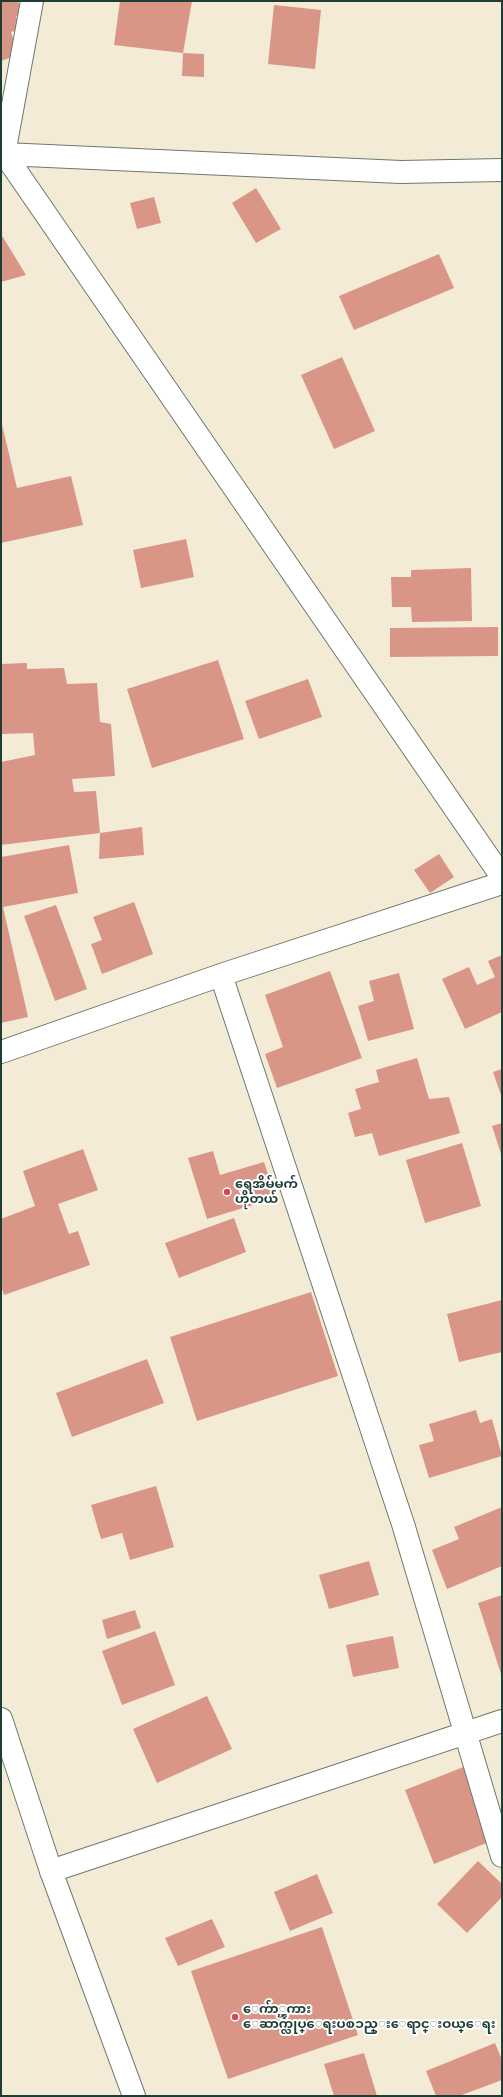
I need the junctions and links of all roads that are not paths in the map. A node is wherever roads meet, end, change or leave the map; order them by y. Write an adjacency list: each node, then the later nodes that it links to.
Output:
1 (32, 1): 2 (main road)
2 (3, 151): 3 (main road); 4 (main road)
3 (502, 170)
4 (502, 878)
5 (502, 883): 6 (main road)
6 (221, 975): 7 (main road); 10 (main road)
7 (1, 1052)
8 (1, 1719): 12 (main road)
9 (502, 1720): 10 (main road)
10 (465, 1733): 11 (main road); 12 (main road)
11 (502, 1856)
12 (51, 1871): 13 (main road)
13 (134, 2096)

